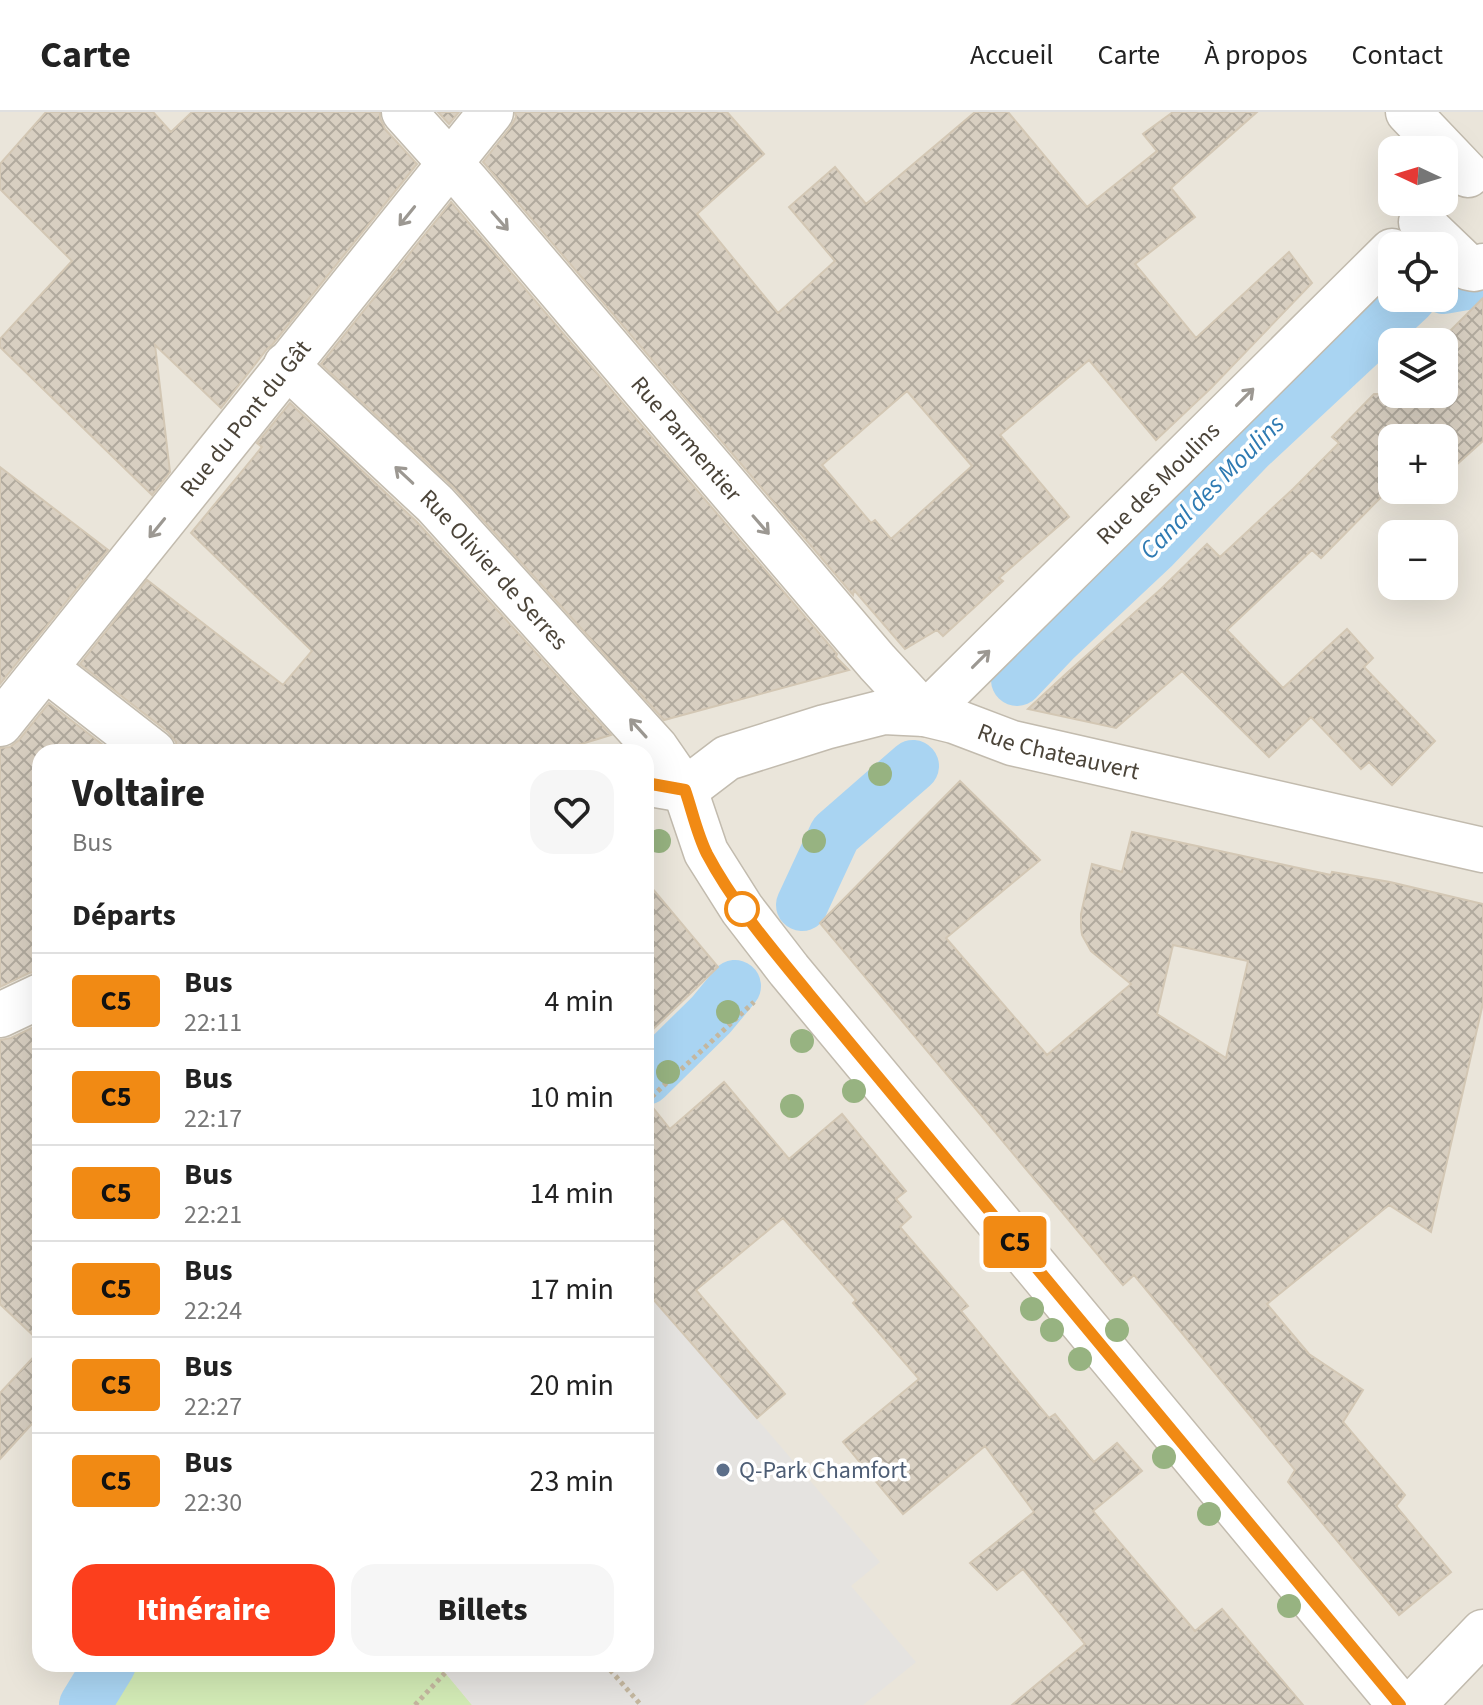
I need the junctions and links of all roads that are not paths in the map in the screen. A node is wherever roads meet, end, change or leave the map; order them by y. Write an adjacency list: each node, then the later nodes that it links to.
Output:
1 (404, 112): 5 (street, Rue Parmentier)
2 (491, 112): 5 (street, Rue du Pont du Gât)
3 (1408, 112): 4 (street)
4 (1415, 136)
5 (450, 162): 9 (street, Rue du Pont du Gât, one-way to 9); 11 (street, Rue Parmentier, one-way to 11)
6 (1427, 216): 11 (street, Rue des Moulins, one-way to 6)
7 (1440, 216): 8 (street)
8 (1483, 266)
9 (286, 365): 10 (street, Rue du Pont du Gât, one-way to 10); 14 (street, Rue Olivier de Serres, one-way to 9)
10 (45, 668): 12 (street, Rue du Pont du Gât); 13 (street)
11 (925, 714): 16 (street, Rue Chateauvert); 17 (street, Rue Chateauvert)
12 (0, 724)
13 (143, 744)
14 (652, 744)
15 (654, 746): 16 (street, Rue Olivier de Serres, one-way to 15)
16 (665, 786): 21 (street, Rue Olivier de Serres)
17 (1483, 850)
18 (32, 1000): 19 (street)
19 (0, 1015)
20 (1483, 1632): 22 (street)
21 (1400, 1705)
22 (1413, 1705)

